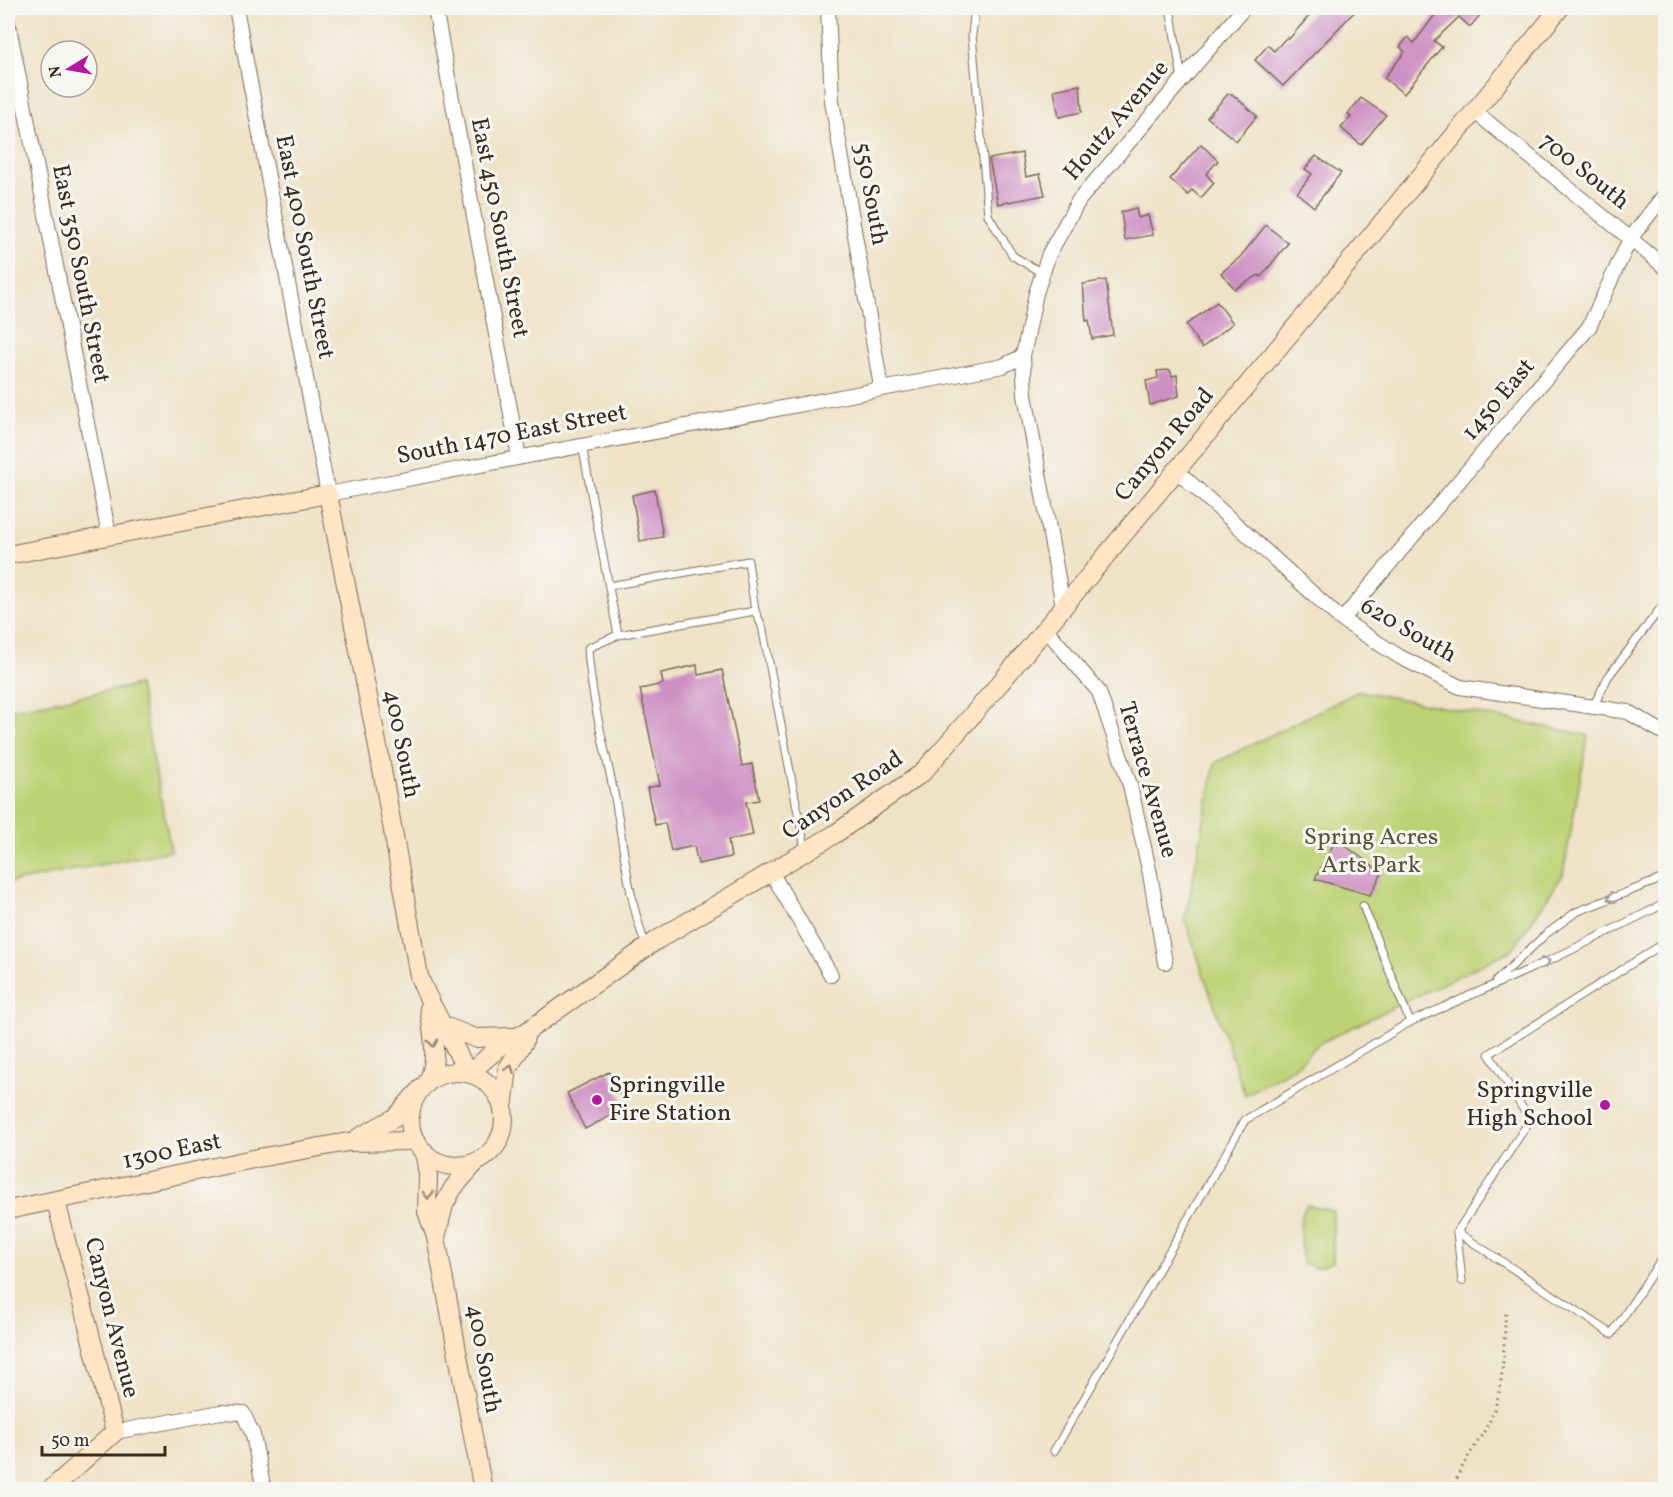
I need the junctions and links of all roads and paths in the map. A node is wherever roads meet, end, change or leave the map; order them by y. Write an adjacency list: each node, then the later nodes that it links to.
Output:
1 (236, 8): 20 (street, East 400 South Street)
2 (435, 8): 18 (street, East 450 South Street)
3 (828, 8): 16 (street, 550 South)
4 (975, 8): 14 (lane)
5 (1170, 8): 9 (lane)
6 (1244, 8): 9 (street, Houtz Avenue)
7 (1560, 8): 10 (main road, Canyon Road)
8 (8, 22): 21 (street, East 350 South Street)
9 (1182, 79): 14 (street, Houtz Avenue)
10 (1474, 111): 12 (street, 700 South); 19 (main road, Canyon Road)
11 (1665, 193): 12 (street, 1450 East)
12 (1630, 239): 13 (street, 700 South); 27 (street, 1450 East)
13 (1665, 268)
14 (1042, 273): 15 (street)
15 (1023, 356): 16 (street, South 1470 East Street); 25 (street)
16 (881, 387): 17 (street, South 1470 East Street)
17 (582, 445): 18 (street, South 1470 East Street); 23 (lane)
18 (519, 457): 20 (street, South 1470 East Street)
19 (1176, 470): 25 (main road, Canyon Road); 27 (street, 620 South)
20 (328, 494): 21 (main road, South 1470 East Street); 42 (main road, 400 South)
21 (109, 535): 22 (main road, South 1470 East Street)
22 (8, 555)
23 (609, 586): 26 (lane); 29 (lane)
24 (1665, 601): 30 (lane)
25 (1064, 606): 28 (main road, Canyon Road)
26 (755, 611): 29 (lane); 32 (lane)
27 (1342, 620): 30 (street, 620 South)
28 (1045, 628): 32 (main road, Canyon Road); 39 (street, Terrace Avenue)
29 (618, 635): 38 (lane)
30 (1593, 707): 31 (street, 620 South)
31 (1665, 734)
32 (806, 851): 33 (main road, Canyon Road)
33 (771, 872): 38 (main road, Canyon Road); 40 (street, Canyon Road)
34 (1665, 877): 41 (lane, one-way to 41)
35 (1665, 903): 41 (lane, one-way to 35)
36 (1363, 906): 43 (lane)
37 (1665, 942): 54 (lane)
38 (647, 947): 45 (main road, Canyon Road)
39 (1166, 962)
40 (831, 975)
41 (1492, 984): 43 (lane)
42 (428, 1002): 44 (main road, 400 South); 47 (main road, 400 South, one-way to 47)
43 (1410, 1022): 60 (lane)
44 (444, 1026): 45 (main road); 46 (main road, 400 South)
45 (520, 1035): 46 (main road, Canyon Road); 48 (main road, one-way to 45)
46 (469, 1073): 47 (main road); 48 (main road)
47 (424, 1086): 49 (main road, 1300 East); 50 (main road)
48 (503, 1108): 51 (main road)
49 (348, 1142): 50 (main road, 1300 East); 52 (main road, 1300 East)
50 (420, 1146): 51 (main road); 55 (main road, 400 South, one-way to 55)
51 (476, 1162): 55 (main road, 400 South)
52 (56, 1201): 53 (main road, 1300 East); 59 (main road, Canyon Avenue)
53 (8, 1210)
54 (1457, 1232): 56 (lane); 57 (lane)
55 (436, 1238): 63 (main road, 400 South)
56 (1665, 1251)
57 (1462, 1281)
58 (1506, 1311): 64 (path)
59 (115, 1432): 61 (main road, Canyon Avenue); 62 (street)
60 (1054, 1451)
61 (50, 1490)
62 (264, 1490)
63 (483, 1490)
64 (1453, 1490)

